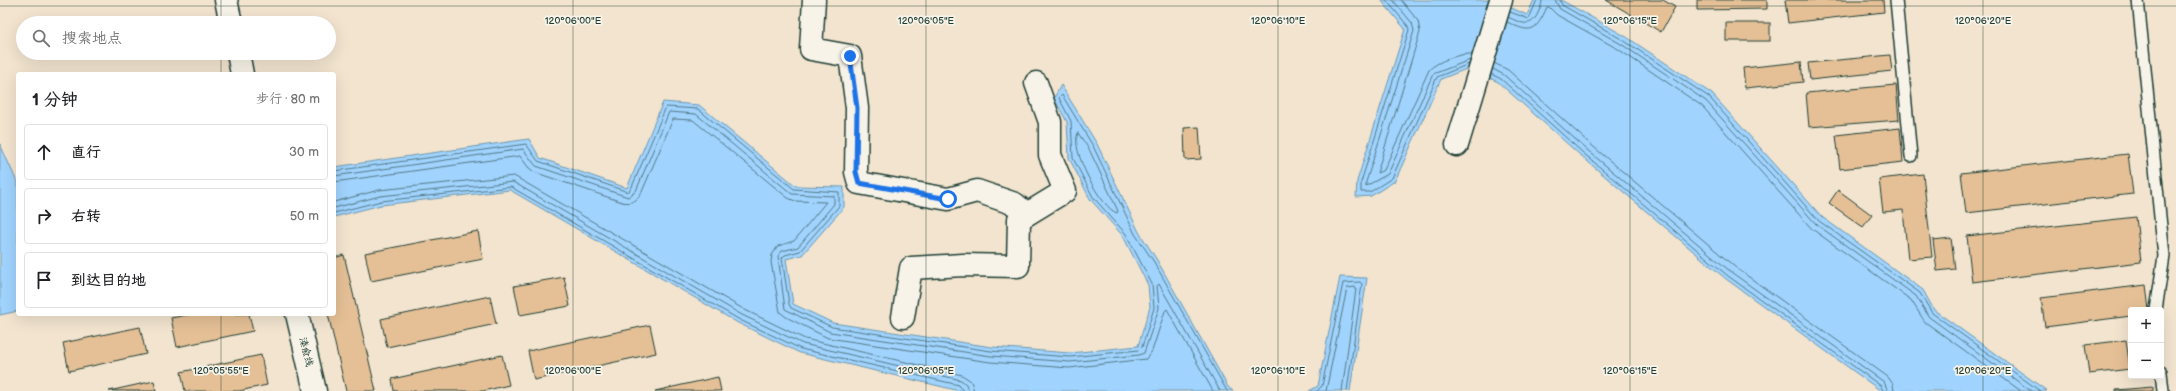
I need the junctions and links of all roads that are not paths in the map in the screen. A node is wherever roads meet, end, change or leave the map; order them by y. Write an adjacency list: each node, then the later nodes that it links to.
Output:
1 (226, 0): 6 (street)
2 (814, 0): 12 (street)
3 (1501, 0): 10 (street)
4 (1896, 0): 11 (lane)
5 (2138, 0): 13 (lane)
6 (229, 16)
7 (239, 60): 8 (street)
8 (242, 72)
9 (1036, 83): 12 (street)
10 (1456, 145)
11 (1911, 156)
12 (1027, 214): 15 (street)
13 (2156, 307)
14 (297, 316): 17 (street, 溱俞线)
15 (903, 317)
16 (2162, 379): 18 (lane)
17 (316, 391)
18 (2163, 391)

